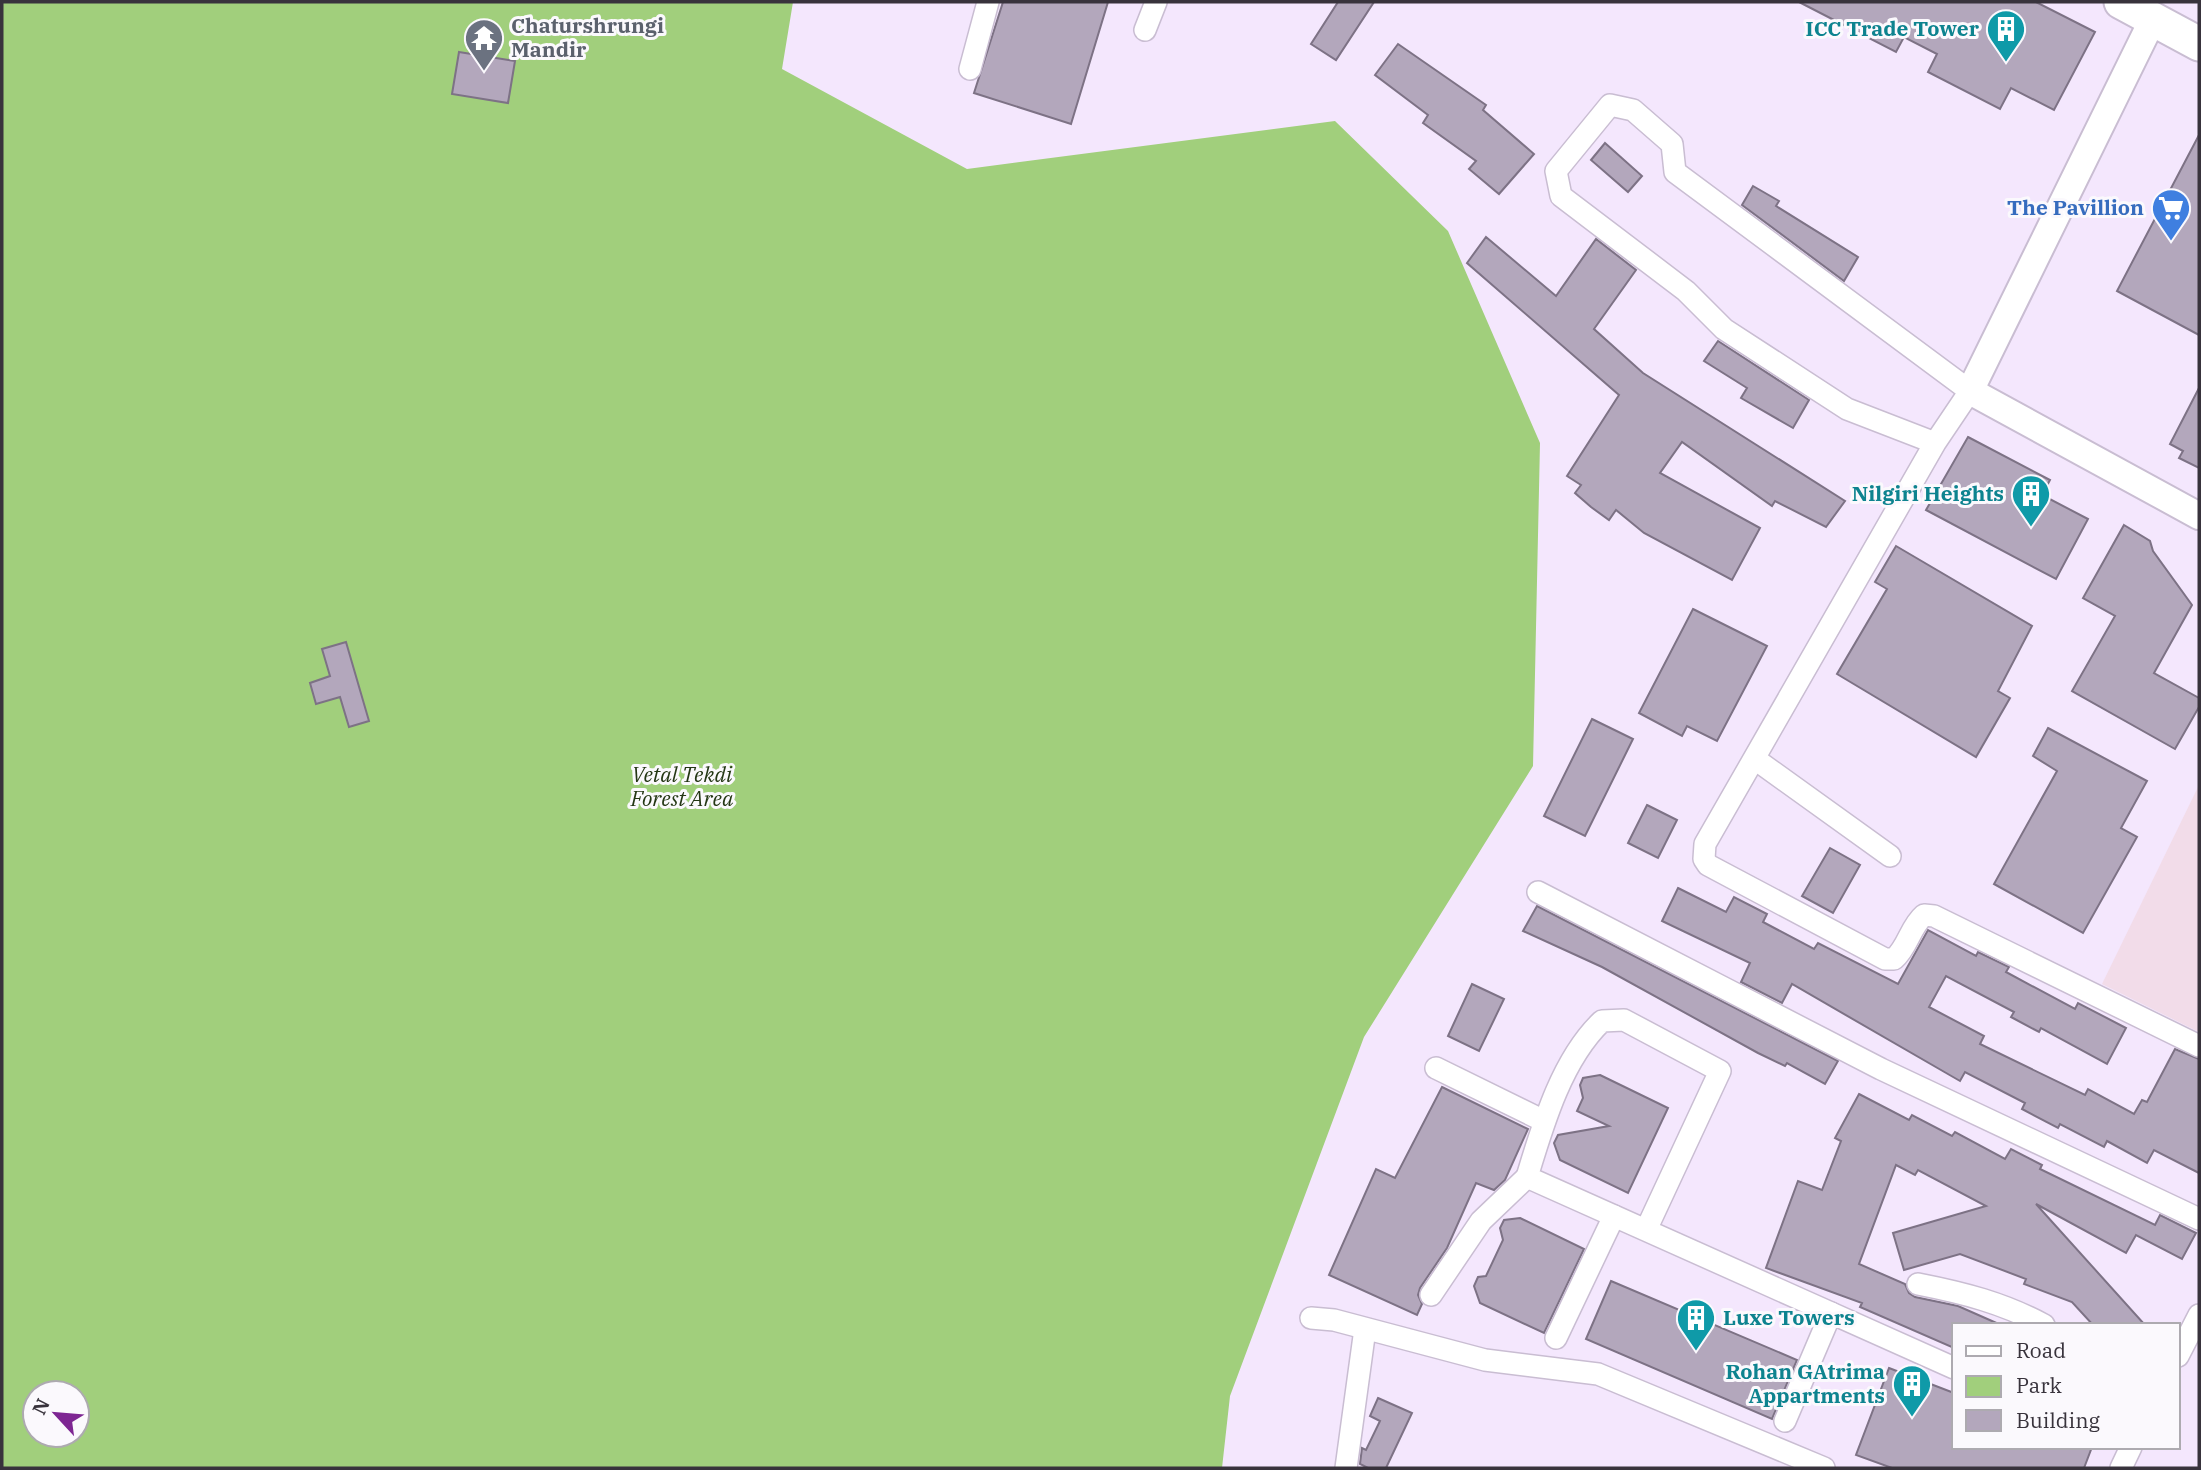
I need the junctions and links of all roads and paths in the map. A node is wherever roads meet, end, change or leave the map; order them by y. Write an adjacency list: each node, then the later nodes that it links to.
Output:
1 (988, 2): 7 (street)
2 (1156, 2): 5 (street)
3 (2121, 2): 4 (main road)
4 (2153, 19): 6 (main road); 8 (street)
5 (1145, 30)
6 (2199, 44)
7 (970, 69)
8 (1970, 391): 9 (street); 9 (street); 10 (street)
9 (1935, 443): 11 (street)
10 (2199, 516)
11 (1755, 759): 12 (street); 14 (street)
12 (1889, 856)
13 (1538, 892): 19 (street)
14 (2199, 1046)
15 (1436, 1068): 16 (street)
16 (1544, 1121): 17 (street); 20 (street)
17 (1527, 1177): 18 (street); 22 (street)
18 (1614, 1216): 20 (street); 29 (street)
19 (2199, 1219)
20 (1646, 1230): 23 (street)
21 (1918, 1284): 24 (street)
22 (1431, 1295)
23 (1831, 1313): 31 (street); 32 (street)
24 (2003, 1315): 27 (street)
25 (2199, 1315): 30 (street)
26 (1311, 1318): 28 (street)
27 (2036, 1323)
28 (1365, 1329): 34 (street); 35 (street)
29 (1556, 1338)
30 (2180, 1352)
31 (1952, 1367)
32 (1785, 1421)
33 (2130, 1449): 36 (street)
34 (1346, 1468)
35 (1824, 1468)
36 (2121, 1468)

